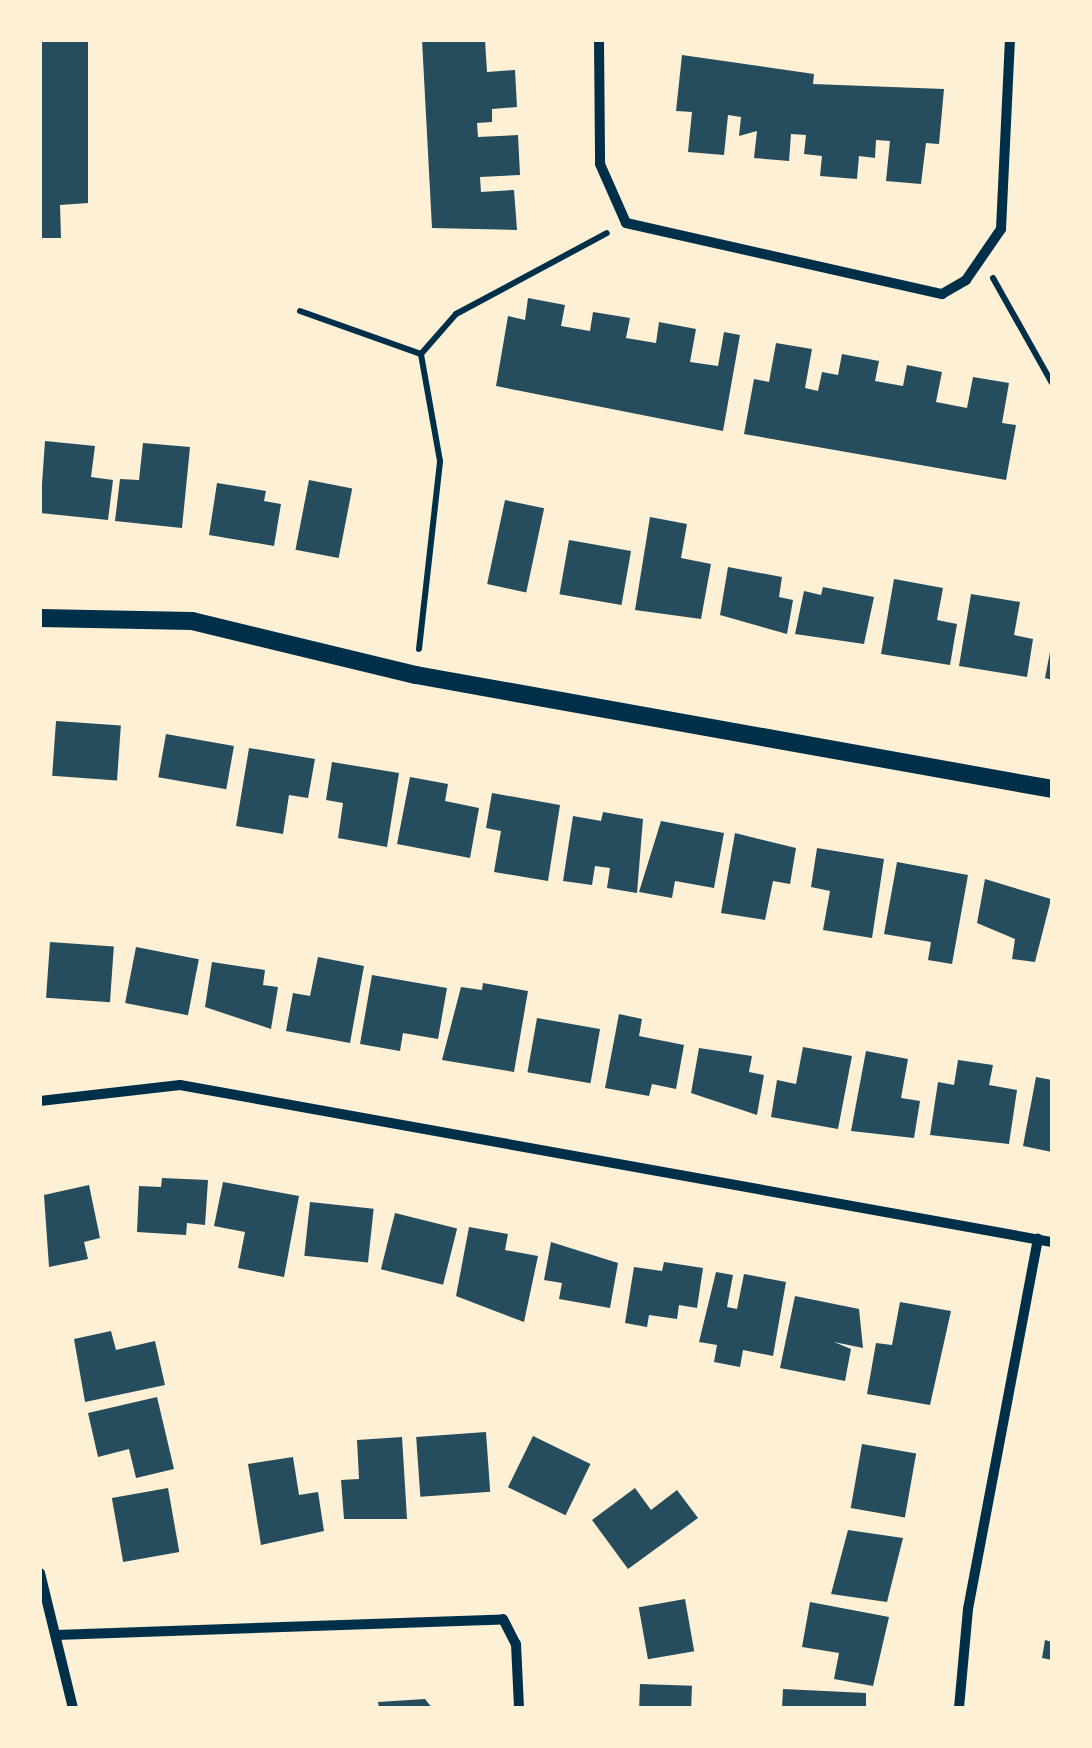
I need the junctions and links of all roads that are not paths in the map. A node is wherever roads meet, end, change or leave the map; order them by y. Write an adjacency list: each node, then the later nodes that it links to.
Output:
1 (599, 40): 2 (street)
2 (1010, 40)
3 (40, 618): 4 (street)
4 (1052, 788)
5 (40, 1100): 6 (street)
6 (1038, 1239): 7 (street); 12 (street)
7 (1052, 1242)
8 (40, 1573): 9 (street)
9 (56, 1635): 10 (street); 11 (street)
10 (74, 1708)
11 (519, 1708)
12 (959, 1708)

